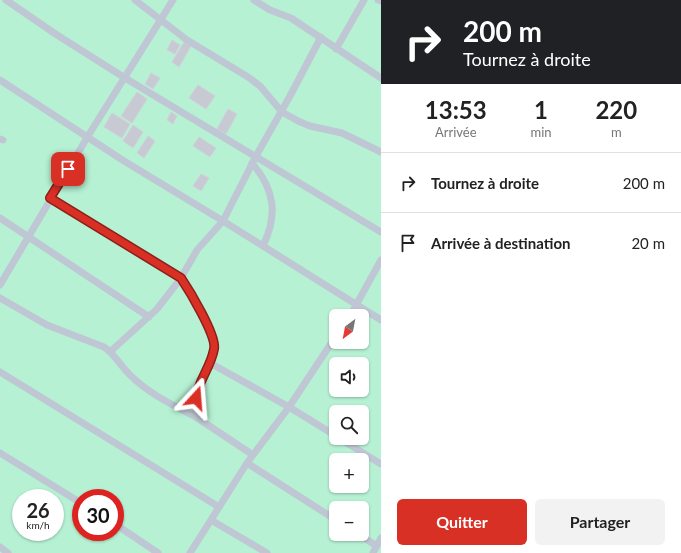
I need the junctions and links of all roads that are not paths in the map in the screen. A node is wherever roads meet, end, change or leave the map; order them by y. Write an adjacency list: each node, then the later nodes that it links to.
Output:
1 (6, 0): 9 (street)
2 (135, 0): 6 (street)
3 (173, 0): 6 (street)
4 (254, 0): 7 (street)
5 (364, 0): 8 (street)
6 (160, 20): 9 (street); 12 (street)
7 (321, 37): 8 (street); 12 (street)
8 (336, 49): 10 (street)
9 (125, 78): 13 (street); 15 (street)
10 (381, 78)
11 (0, 80): 13 (street)
12 (282, 112): 14 (street); 15 (street)
13 (88, 136): 17 (street); 19 (street)
14 (381, 152)
15 (256, 156): 16 (street); 20 (street)
16 (252, 163): 19 (street); 22 (street)
17 (50, 198): 21 (street); 24 (street)
18 (0, 218): 21 (street)
19 (223, 221): 22 (street); 24 (street)
20 (381, 232)
21 (28, 237): 25 (street); 31 (street)
22 (263, 246): 28 (street)
23 (381, 260): 28 (street)
24 (181, 278): 31 (street); 35 (street)
25 (0, 285)
26 (0, 298): 27 (street)
27 (9, 304): 29 (street); 34 (street)
28 (357, 305): 30 (street); 32 (street)
29 (0, 307)
30 (354, 309)
31 (149, 317): 34 (street)
32 (381, 320)
33 (329, 347): 37 (street)
34 (111, 351): 38 (street)
35 (210, 363): 37 (street); 38 (street)
36 (0, 372): 46 (street)
37 (289, 407): 39 (street); 42 (street)
38 (196, 417): 42 (street)
39 (329, 432)
40 (350, 445): 44 (street)
41 (0, 453): 45 (street)
42 (253, 455): 43 (street)
43 (247, 463): 46 (street); 47 (street)
44 (381, 464)
45 (72, 497)
46 (219, 507): 48 (street)
47 (329, 516)
48 (211, 520): 56 (street); 57 (street)
49 (124, 530): 55 (street)
50 (381, 538): 52 (street)
51 (369, 541): 52 (street)
52 (377, 546): 58 (street)
53 (0, 547): 54 (street)
54 (8, 553)
55 (158, 553)
56 (190, 553)
57 (267, 553)
58 (373, 553)

